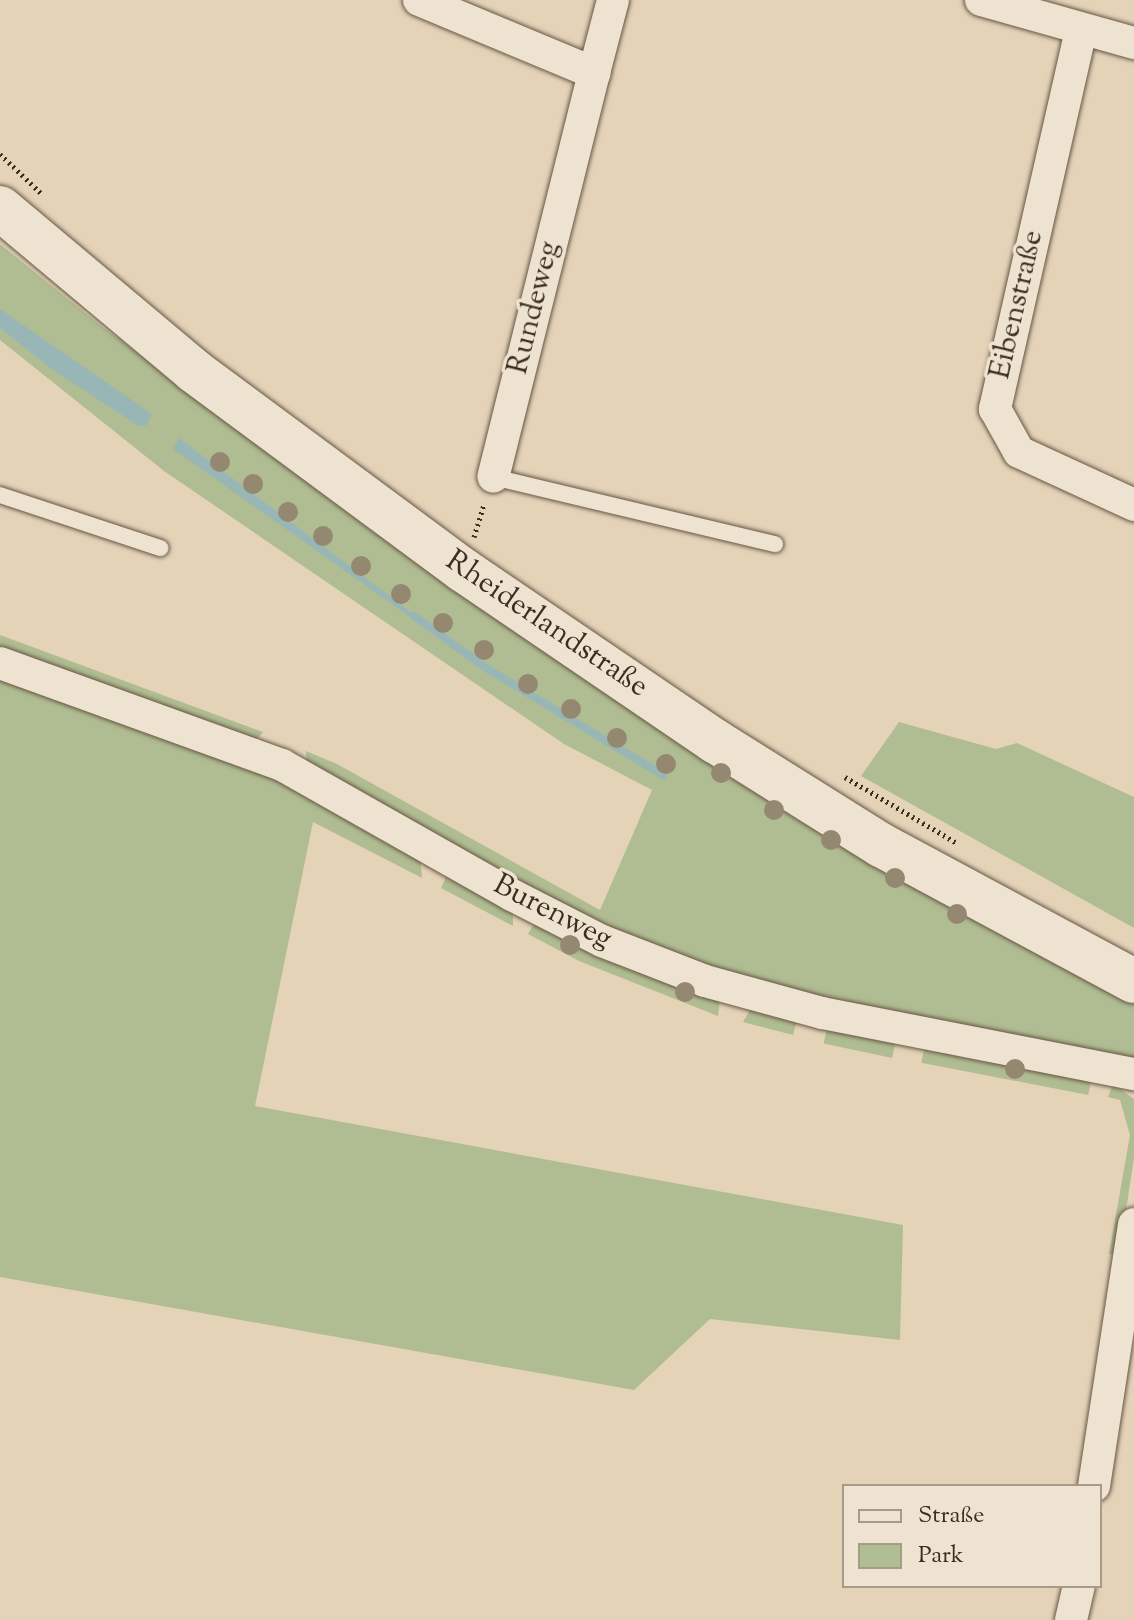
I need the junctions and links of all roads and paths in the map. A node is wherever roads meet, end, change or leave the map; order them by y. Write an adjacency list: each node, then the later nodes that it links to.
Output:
1 (419, 0): 6 (street)
2 (613, 0): 6 (street, Rundeweg)
3 (981, 0): 4 (street)
4 (1081, 30): 5 (street); 12 (street, Eibenstraße)
5 (1134, 43)
6 (594, 73): 10 (street, Rundeweg)
7 (0, 154): 8 (path)
8 (46, 198)
9 (0, 208): 19 (main road, Rheiderlandstraße)
10 (493, 477): 13 (path); 14 (lane)
11 (0, 495): 15 (lane)
12 (1134, 505)
13 (460, 532)
14 (775, 544)
15 (160, 548)
16 (0, 663): 20 (street, Burenweg)
17 (831, 769): 18 (path)
18 (963, 846)
19 (1134, 981)
20 (1134, 1074)
21 (1134, 1224): 22 (street)
22 (1094, 1484)
23 (1079, 1588): 24 (street)
24 (1071, 1620)

